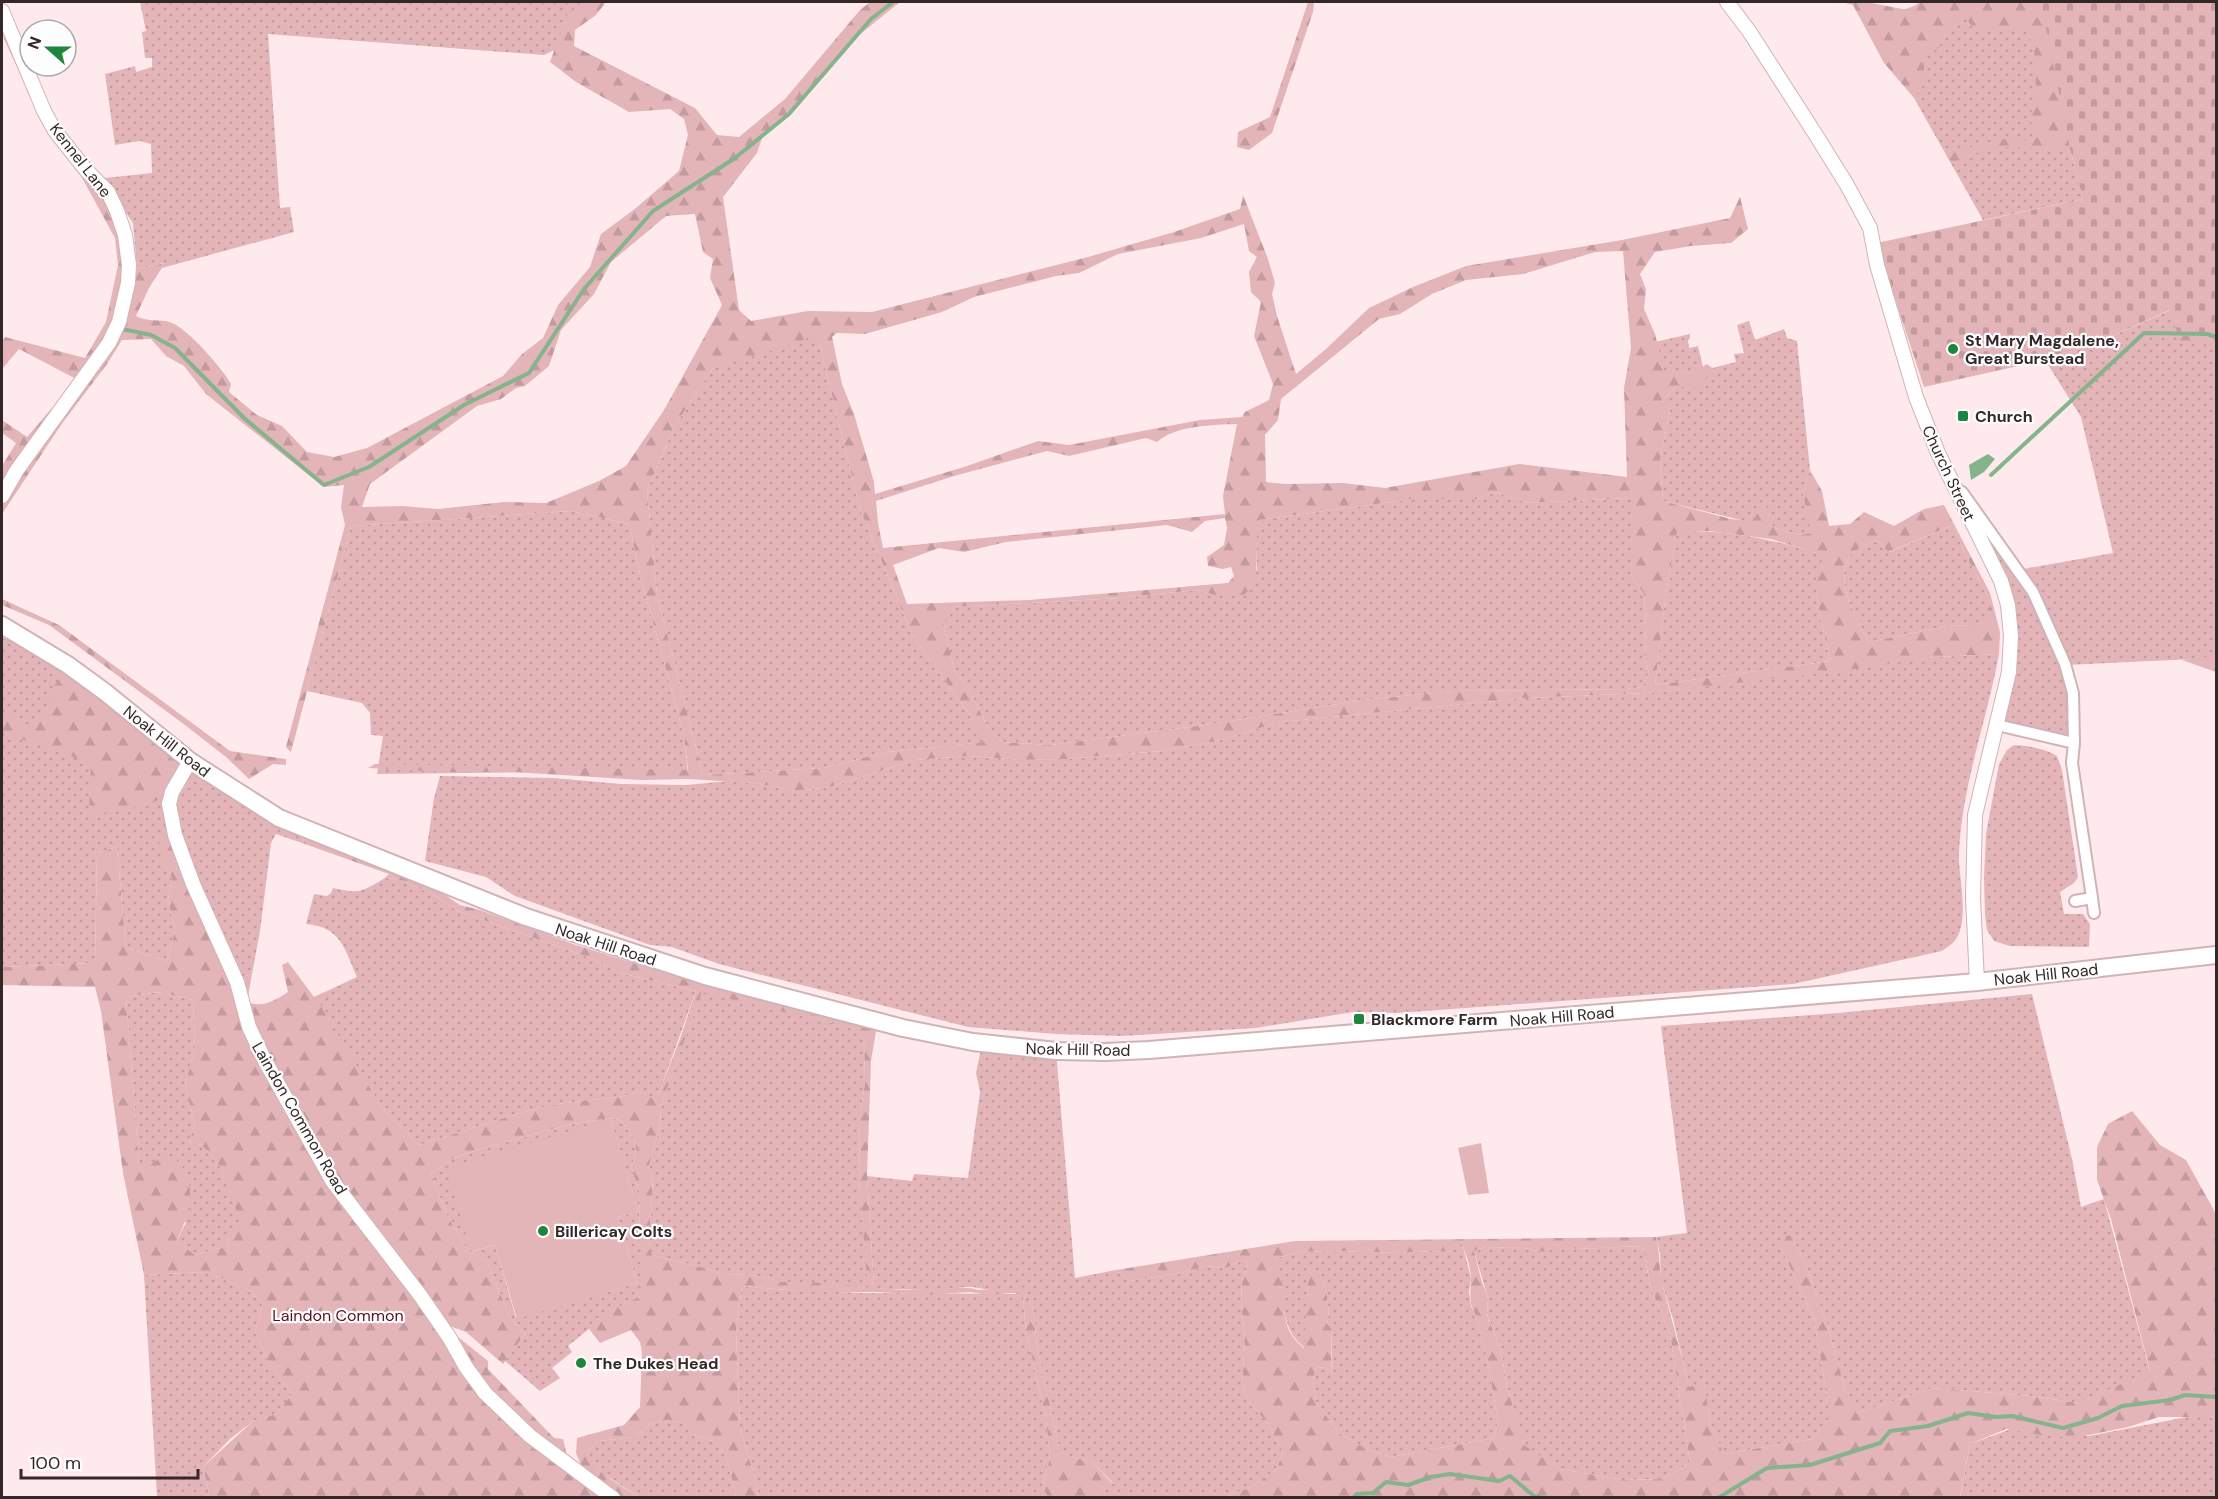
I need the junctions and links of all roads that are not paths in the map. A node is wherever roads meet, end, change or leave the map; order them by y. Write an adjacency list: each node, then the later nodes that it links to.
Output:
1 (1727, 2): 3 (street, Church Street)
2 (2, 10): 4 (street, Kennel Lane)
3 (1954, 487): 8 (street, Church Street); 9 (street)
4 (2, 496)
5 (2, 625): 7 (main road, Noak Hill Road)
6 (2, 632): 7 (main road, Noak Hill Road)
7 (28, 642): 10 (main road, Noak Hill Road)
8 (1997, 724): 9 (street); 15 (street, Church Street)
9 (2074, 743): 11 (street)
10 (190, 761): 15 (main road, Noak Hill Road); 16 (street, Laindon Common Road)
11 (2092, 898): 12 (street); 13 (street)
12 (2075, 901)
13 (2094, 913)
14 (2217, 955): 15 (main road, Noak Hill Road)
15 (1977, 982)
16 (613, 1497)

